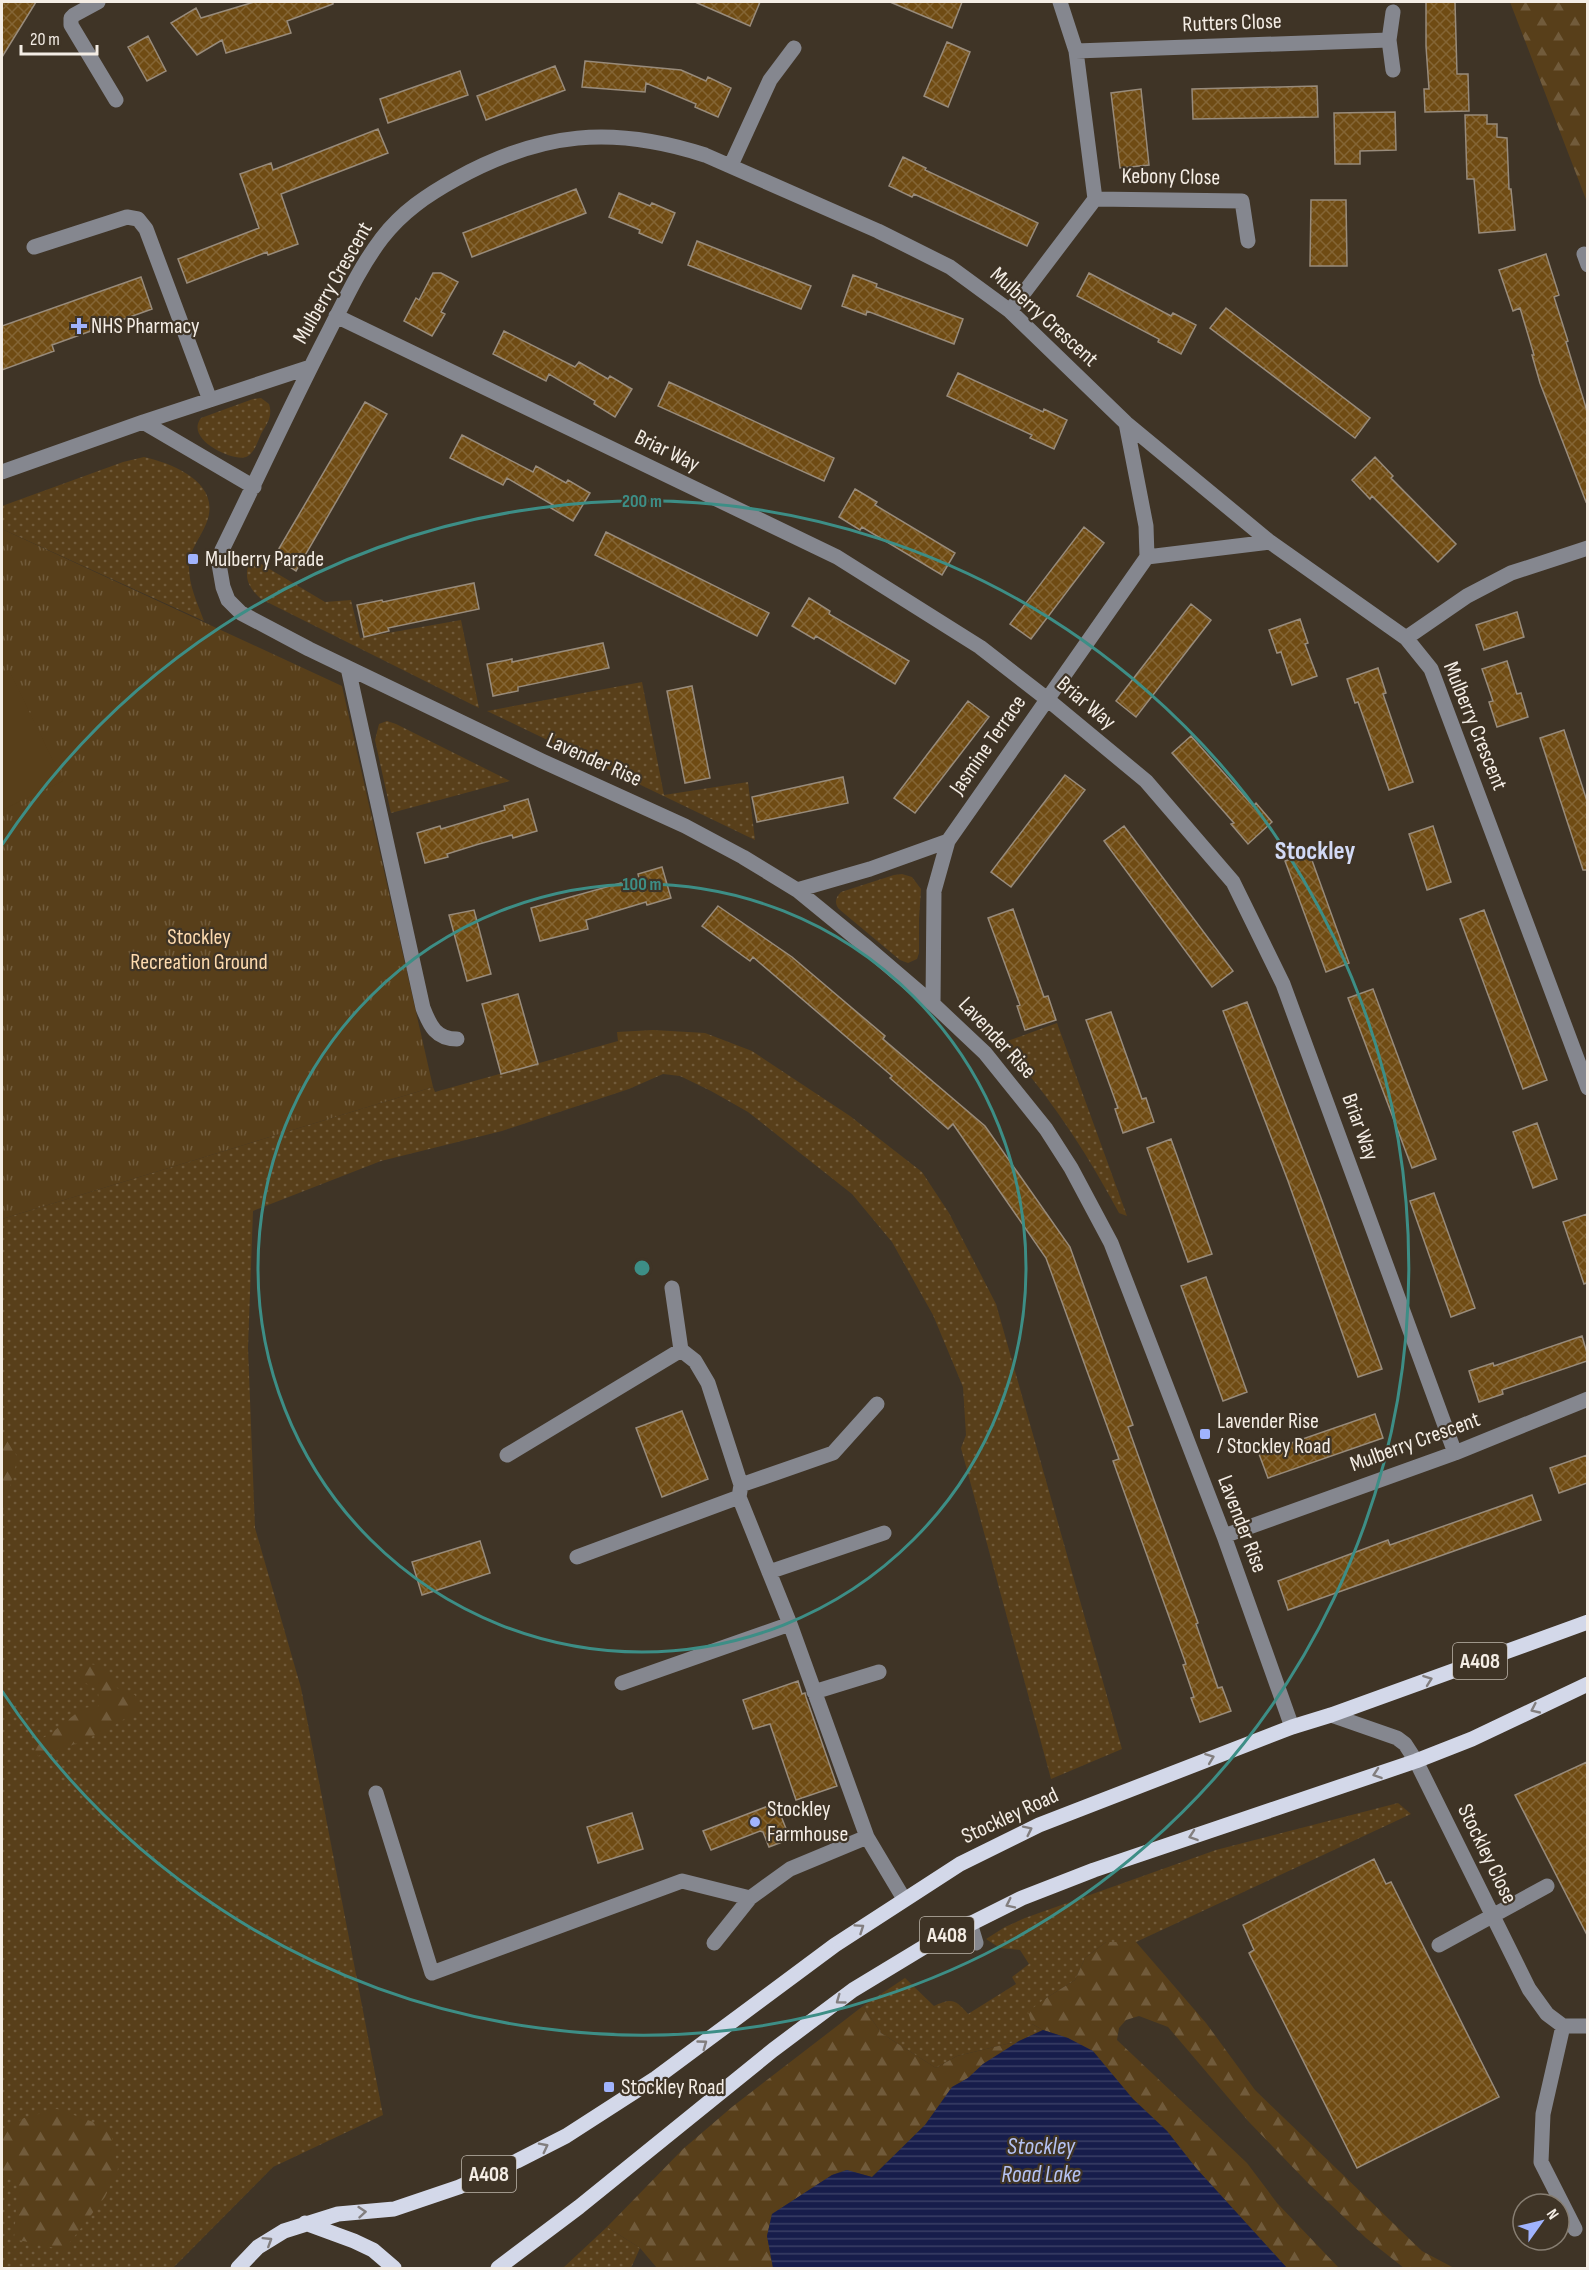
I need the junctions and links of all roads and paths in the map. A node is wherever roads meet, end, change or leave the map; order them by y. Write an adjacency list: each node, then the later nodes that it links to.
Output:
1 (98, 2): 8 (street)
2 (1060, 2): 6 (street)
3 (1393, 12): 4 (street)
4 (1389, 40): 6 (street, Rutters Close); 7 (street)
5 (794, 48): 9 (street)
6 (1076, 51): 10 (street)
7 (1393, 70)
8 (116, 100)
9 (731, 165): 13 (street, Mulberry Crescent); 14 (street, Mulberry Crescent)
10 (1095, 199): 11 (street, Kebony Close); 13 (street)
11 (1248, 241)
12 (34, 247): 16 (street)
13 (1010, 311): 18 (street, Mulberry Crescent)
14 (336, 316): 15 (street, Mulberry Crescent); 27 (street, Briar Way)
15 (310, 367): 16 (street); 20 (street, Mulberry Crescent)
16 (210, 400): 17 (street)
17 (143, 422): 19 (street); 20 (street)
18 (1126, 423): 21 (street, Mulberry Crescent); 23 (street)
19 (2, 472)
20 (254, 487): 24 (street, Mulberry Crescent)
21 (1270, 542): 23 (street); 25 (street, Mulberry Crescent)
22 (1587, 548): 25 (street)
23 (1147, 557): 27 (street, Jasmine Terrace)
24 (233, 606): 26 (street, Lavender Rise)
25 (1406, 638): 32 (street, Mulberry Crescent)
26 (348, 668): 29 (street, Lavender Rise); 31 (street)
27 (1047, 699): 28 (street, Jasmine Terrace); 37 (street, Briar Way)
28 (948, 841): 29 (street); 30 (street, Jasmine Terrace)
29 (797, 890): 30 (street, Lavender Rise)
30 (933, 1004): 41 (street, Lavender Rise)
31 (458, 1039)
32 (1587, 1088)
33 (672, 1288): 34 (street)
34 (681, 1350): 38 (street); 39 (street)
35 (1587, 1399): 37 (street, Mulberry Crescent)
36 (877, 1404): 39 (street)
37 (1455, 1453): 41 (street, Mulberry Crescent)
38 (507, 1455)
39 (740, 1491): 42 (street); 43 (street)
40 (884, 1533): 43 (street)
41 (1224, 1536): 51 (street, Lavender Rise)
42 (577, 1557)
43 (769, 1572): 45 (street)
44 (1587, 1622): 50 (main road, Stockley Road / A408, one-way to 44)
45 (790, 1624): 47 (street); 49 (street)
46 (879, 1672): 49 (street)
47 (622, 1683)
48 (1587, 1684): 52 (main road, A408, one-way to 52)
49 (814, 1692): 54 (street)
50 (1331, 1715): 51 (main road, Stockley Road / A408); 52 (street, Stockley Close)
51 (1292, 1727): 57 (main road, Stockley Road / A408, one-way to 51)
52 (1416, 1761): 58 (street, Stockley Close); 59 (main road, A408, one-way to 59)
53 (376, 1793): 56 (street)
54 (867, 1837): 56 (street); 57 (street)
55 (1547, 1886): 58 (street)
56 (750, 1898): 60 (street)
57 (904, 1899): 65 (main road, Stockley Road / A408, one-way to 57)
58 (1492, 1916): 62 (street); 63 (street, Stockley Close)
59 (970, 1923): 61 (street); 69 (main road, A408, one-way to 69)
60 (714, 1943)
61 (976, 1943)
62 (1439, 1945)
63 (1563, 2026): 64 (street); 66 (street)
64 (1587, 2026)
65 (305, 2223): 67 (main road, Stockley Road / A408, one-way to 65); 68 (main road)
66 (1575, 2229)
67 (238, 2268)
68 (394, 2268)
69 (498, 2268)

